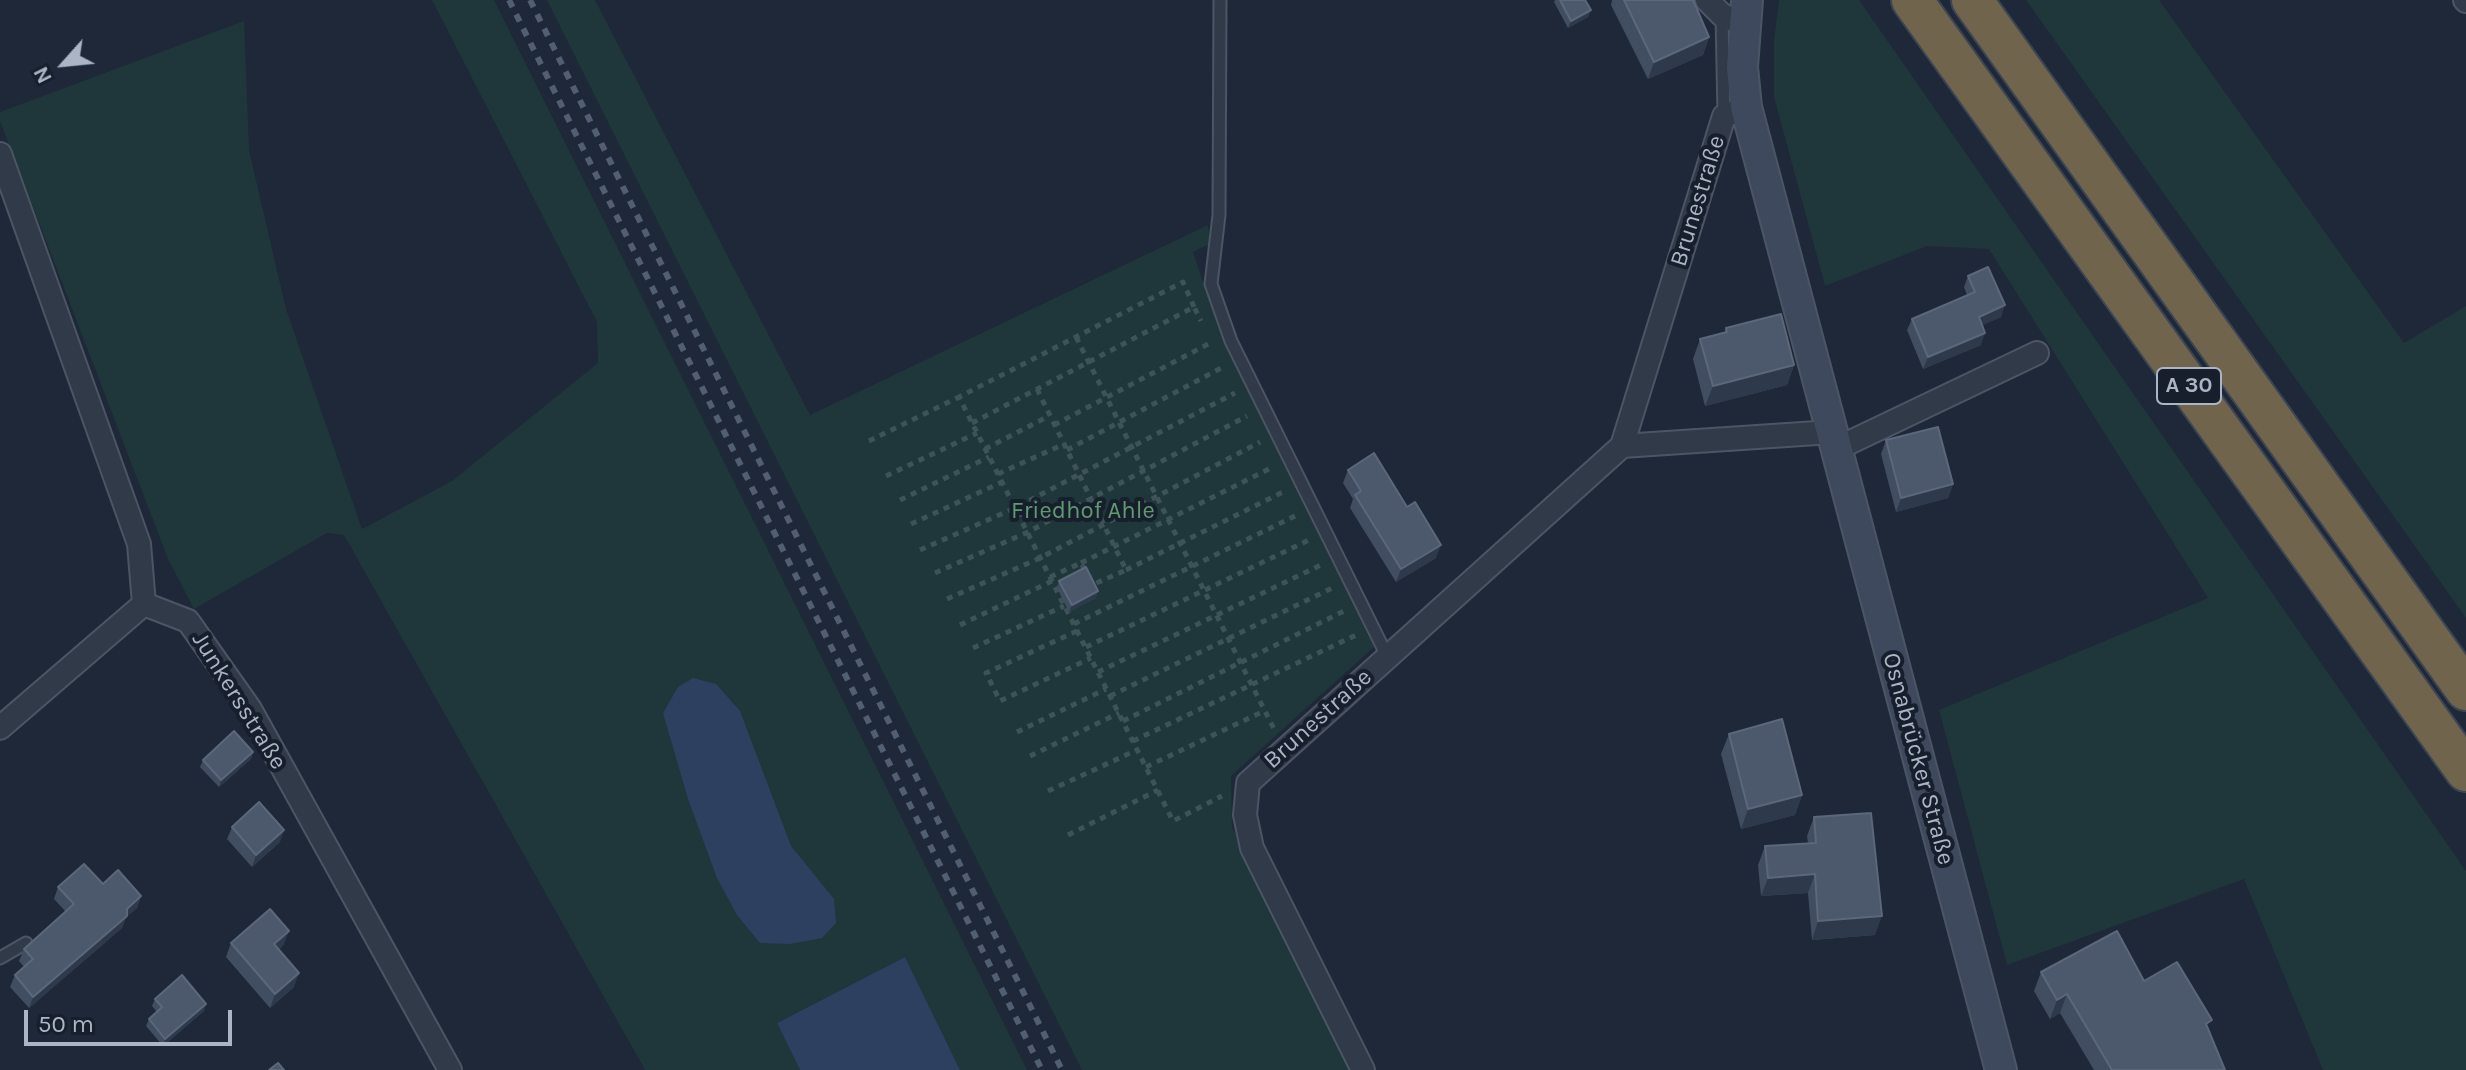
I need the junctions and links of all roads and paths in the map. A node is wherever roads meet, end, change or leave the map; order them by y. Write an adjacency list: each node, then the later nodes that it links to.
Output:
1 (1220, 0): 72 (lane)
2 (1912, 0): 89 (highway, A 30)
3 (1972, 0): 77 (highway, A 30)
4 (1730, 10): 5 (main road, Osnabrücker Straße)
5 (1735, 112): 24 (main road, Osnabrücker Straße); 28 (street, Brunestraße)
6 (0, 154): 62 (street)
7 (1194, 307): 8 (path); 9 (path); 11 (path)
8 (1076, 337): 11 (path); 15 (path)
9 (1212, 342): 12 (path); 16 (path)
10 (2037, 353): 24 (street)
11 (1089, 362): 13 (path); 16 (path)
12 (1223, 367): 14 (path); 20 (path)
13 (1037, 389): 17 (path); 19 (path)
14 (1235, 393): 18 (path); 27 (path)
15 (959, 397): 19 (path); 23 (path)
16 (1107, 397): 20 (path); 21 (path)
17 (1049, 416): 21 (path); 29 (path)
18 (1247, 416): 25 (path); 33 (path)
19 (972, 423): 22 (path)
20 (1120, 423): 27 (path); 30 (path)
21 (1054, 425): 26 (path)
22 (977, 433): 29 (path); 36 (path)
23 (869, 441)
24 (1834, 441): 28 (street); 98 (main road, Osnabrücker Straße)
25 (1260, 442): 32 (path); 39 (path)
26 (1064, 444): 30 (path); 34 (path)
27 (1132, 446): 33 (path); 35 (path)
28 (1622, 446): 72 (street, Brunestraße)
29 (985, 449): 31 (path)
30 (1067, 450): 35 (path)
31 (989, 457): 34 (path); 41 (path)
32 (1273, 467): 38 (path); 44 (path)
33 (1144, 471): 39 (path); 40 (path)
34 (998, 474): 37 (path)
35 (1079, 474): 40 (path); 42 (path)
36 (886, 476)
37 (1002, 482): 42 (path); 46 (path)
38 (1285, 491): 43 (path); 49 (path)
39 (1156, 495): 44 (path); 45 (path)
40 (1092, 498): 45 (path); 47 (path)
41 (900, 500)
42 (1015, 508): 47 (path); 51 (path)
43 (1297, 515): 48 (path); 55 (path)
44 (1169, 520): 49 (path); 50 (path)
45 (1104, 522): 50 (path); 52 (path)
46 (911, 524)
47 (1028, 532): 52 (path); 57 (path)
48 (1309, 540): 54 (path); 60 (path)
49 (1181, 543): 55 (path); 56 (path)
50 (1115, 546): 53 (path); 56 (path)
51 (920, 550)
52 (1040, 558): 58 (path); 61 (path)
53 (1081, 563): 56 (path); 58 (path)
54 (1322, 565): 59 (path); 65 (path)
55 (1192, 566): 60 (path); 66 (path)
56 (1126, 570)
57 (935, 573)
58 (1051, 579): 63 (path); 67 (path)
59 (1333, 587): 64 (path); 69 (path)
60 (1204, 590): 65 (path); 70 (path)
61 (947, 599)
62 (144, 604): 82 (street); 96 (street, Junkersstraße)
63 (1064, 606): 66 (path); 71 (path)
64 (1345, 611): 74 (path); 76 (path)
65 (1216, 614): 69 (path); 75 (path)
66 (1074, 624): 68 (path)
67 (960, 625)
68 (1077, 631): 70 (path); 73 (path)
69 (1228, 638): 74 (path); 78 (path)
70 (1086, 647): 73 (path)
71 (973, 648)
72 (1387, 656): 85 (street, Brunestraße)
73 (1091, 658): 75 (path)
74 (1240, 661): 76 (path); 81 (path)
75 (1098, 672): 78 (path)
76 (1252, 685): 79 (path); 84 (path)
77 (2466, 690)
78 (1108, 692): 80 (path); 83 (path)
79 (1265, 711): 85 (path); 88 (path)
80 (1119, 713): 81 (path); 87 (path)
81 (1123, 721): 84 (path)
82 (0, 728)
83 (1017, 732)
84 (1133, 741): 86 (path)
85 (1283, 748): 90 (street, Brunestraße)
86 (1137, 750): 88 (path); 92 (path)
87 (1030, 756)
88 (1146, 767): 91 (path)
89 (2466, 771)
90 (1248, 783): 91 (path); 97 (street, Brunestraße)
91 (1158, 790): 93 (path)
92 (1048, 791)
93 (1068, 835)
94 (26, 943): 95 (lane)
95 (0, 958)
96 (450, 1070)
97 (1363, 1070)
98 (2001, 1070)

